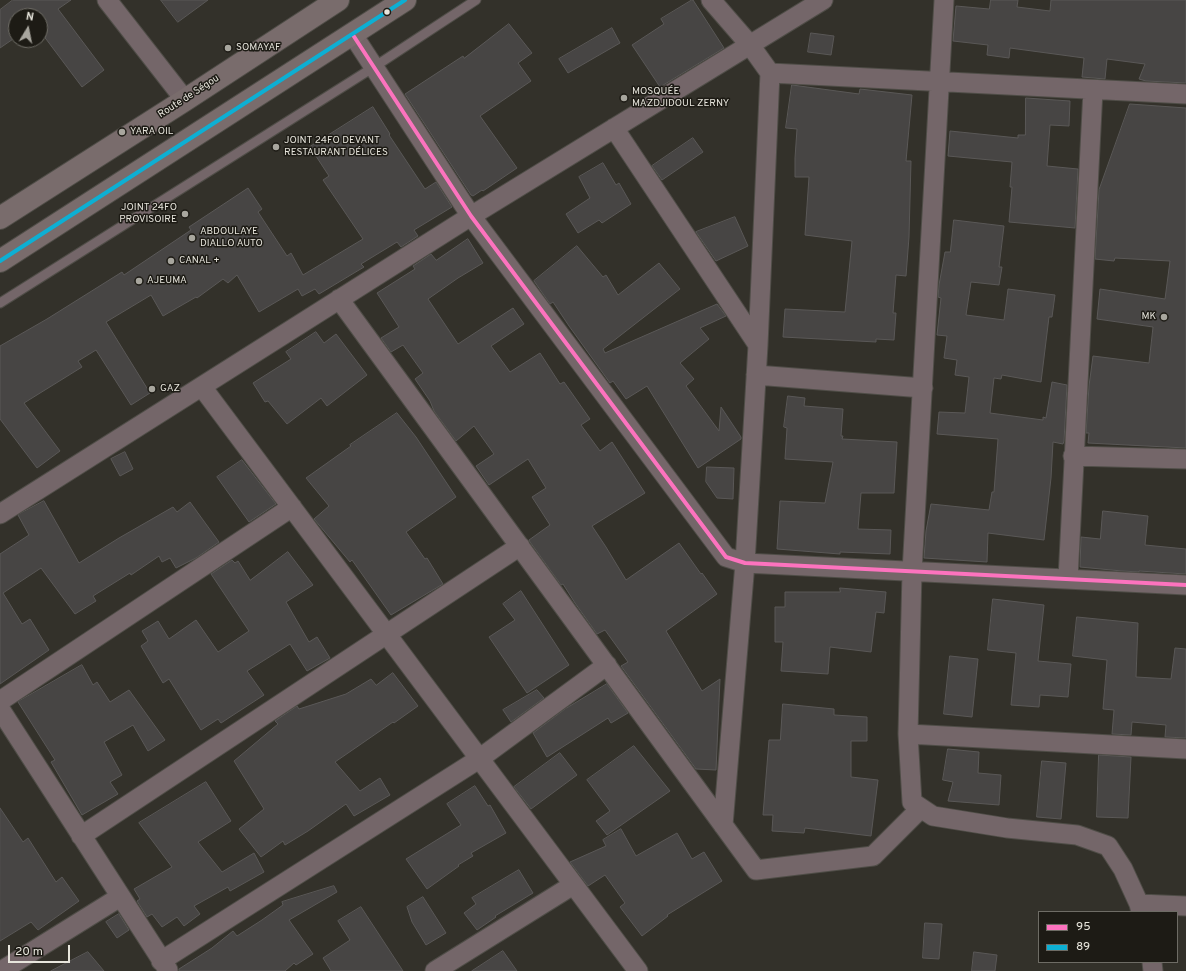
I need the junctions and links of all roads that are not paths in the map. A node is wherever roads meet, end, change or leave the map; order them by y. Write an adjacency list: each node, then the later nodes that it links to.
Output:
1 (107, 0): 15 (street)
2 (338, 0): 15 (highway, Route de Ségou)
3 (405, 0): 8 (highway)
4 (476, 0): 10 (lane)
5 (711, 0): 9 (street)
6 (823, 0): 9 (street)
7 (944, 0): 12 (street)
8 (353, 35): 10 (street); 19 (highway)
9 (750, 44): 11 (street); 16 (street)
10 (374, 67): 17 (street); 21 (lane)
11 (770, 73): 12 (street); 22 (street)
12 (940, 82): 13 (street); 25 (street)
13 (1093, 90): 14 (street); 26 (street)
14 (1186, 94)
15 (185, 100): 18 (highway, Route de Ségou)
16 (614, 128): 17 (street); 22 (street)
17 (471, 216): 20 (street); 31 (street)
18 (0, 218)
19 (0, 261)
20 (339, 299): 24 (street); 30 (street)
21 (0, 304)
22 (758, 345): 23 (street)
23 (756, 375): 25 (street); 31 (street)
24 (202, 387): 28 (street); 29 (street)
25 (923, 388): 32 (street)
26 (1073, 456): 27 (street); 33 (street)
27 (1186, 459)
28 (292, 507): 35 (street); 37 (street)
29 (0, 514)
30 (520, 546): 35 (street); 36 (street)
31 (745, 563): 32 (street); 43 (street)
32 (912, 572): 33 (street); 39 (street)
33 (1068, 579): 34 (street)
34 (1186, 586)
35 (386, 634): 41 (street); 44 (street)
36 (607, 665): 41 (street); 43 (street)
37 (0, 701)
38 (0, 709): 44 (street)
39 (908, 734): 40 (street); 42 (street)
40 (1186, 749)
41 (479, 759): 45 (street); 49 (street)
42 (921, 808): 43 (street); 48 (street)
43 (723, 825)
44 (81, 836): 46 (street)
45 (573, 885): 50 (street); 52 (street)
46 (120, 897): 49 (street); 51 (street)
47 (1186, 906): 48 (street)
48 (1140, 908)
49 (165, 966)
50 (637, 970)
51 (1, 971)
52 (435, 971)

